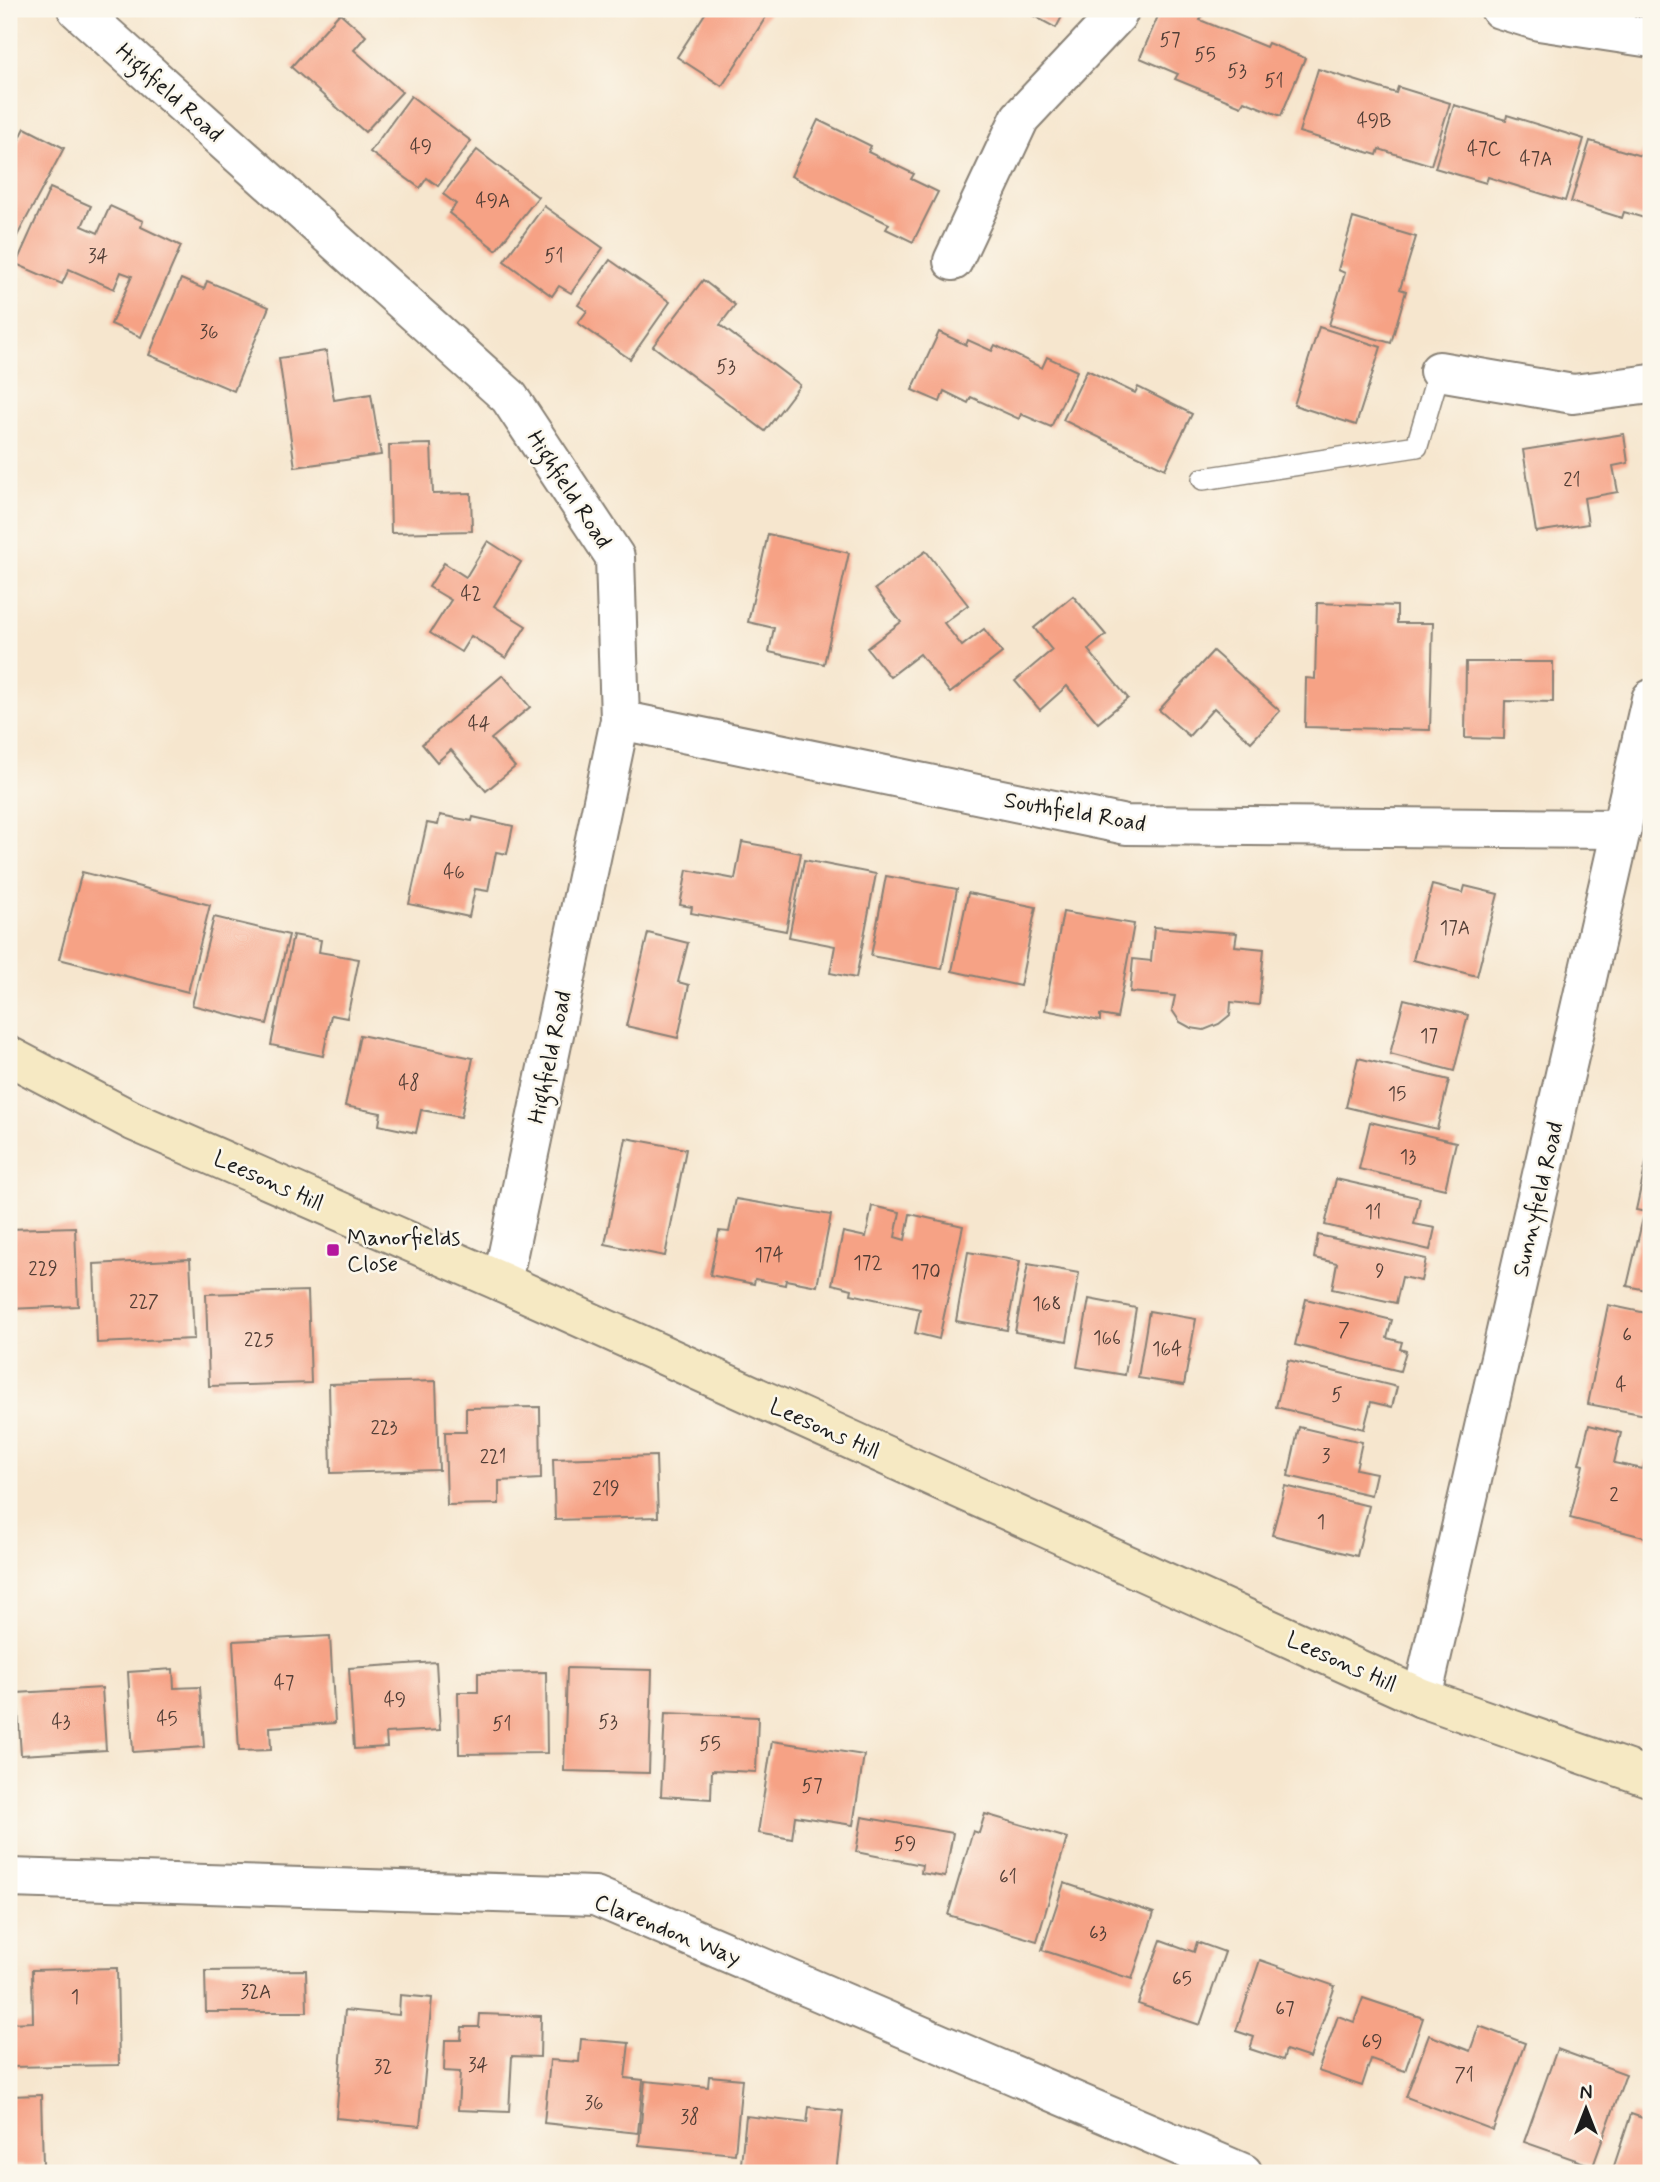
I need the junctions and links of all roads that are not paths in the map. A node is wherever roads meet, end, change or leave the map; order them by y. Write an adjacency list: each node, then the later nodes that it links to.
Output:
1 (76, 9): 10 (street, Highfield Road)
2 (1119, 9): 5 (street)
3 (1500, 9): 4 (street)
4 (1651, 38)
5 (953, 261)
6 (1439, 371): 7 (street); 8 (lane)
7 (1651, 384)
8 (1203, 479)
9 (1651, 699): 11 (street, Sunnyfield Road)
10 (620, 720): 11 (street, Southfield Road); 13 (street, Highfield Road)
11 (1622, 829): 14 (street, Sunnyfield Road)
12 (9, 1056): 13 (street, Leesons Hill)
13 (502, 1282): 14 (street, Leesons Hill)
14 (1422, 1698): 15 (street, Leesons Hill)
15 (1651, 1778)
16 (9, 1878): 17 (street, Clarendon Way)
17 (1243, 2173)

